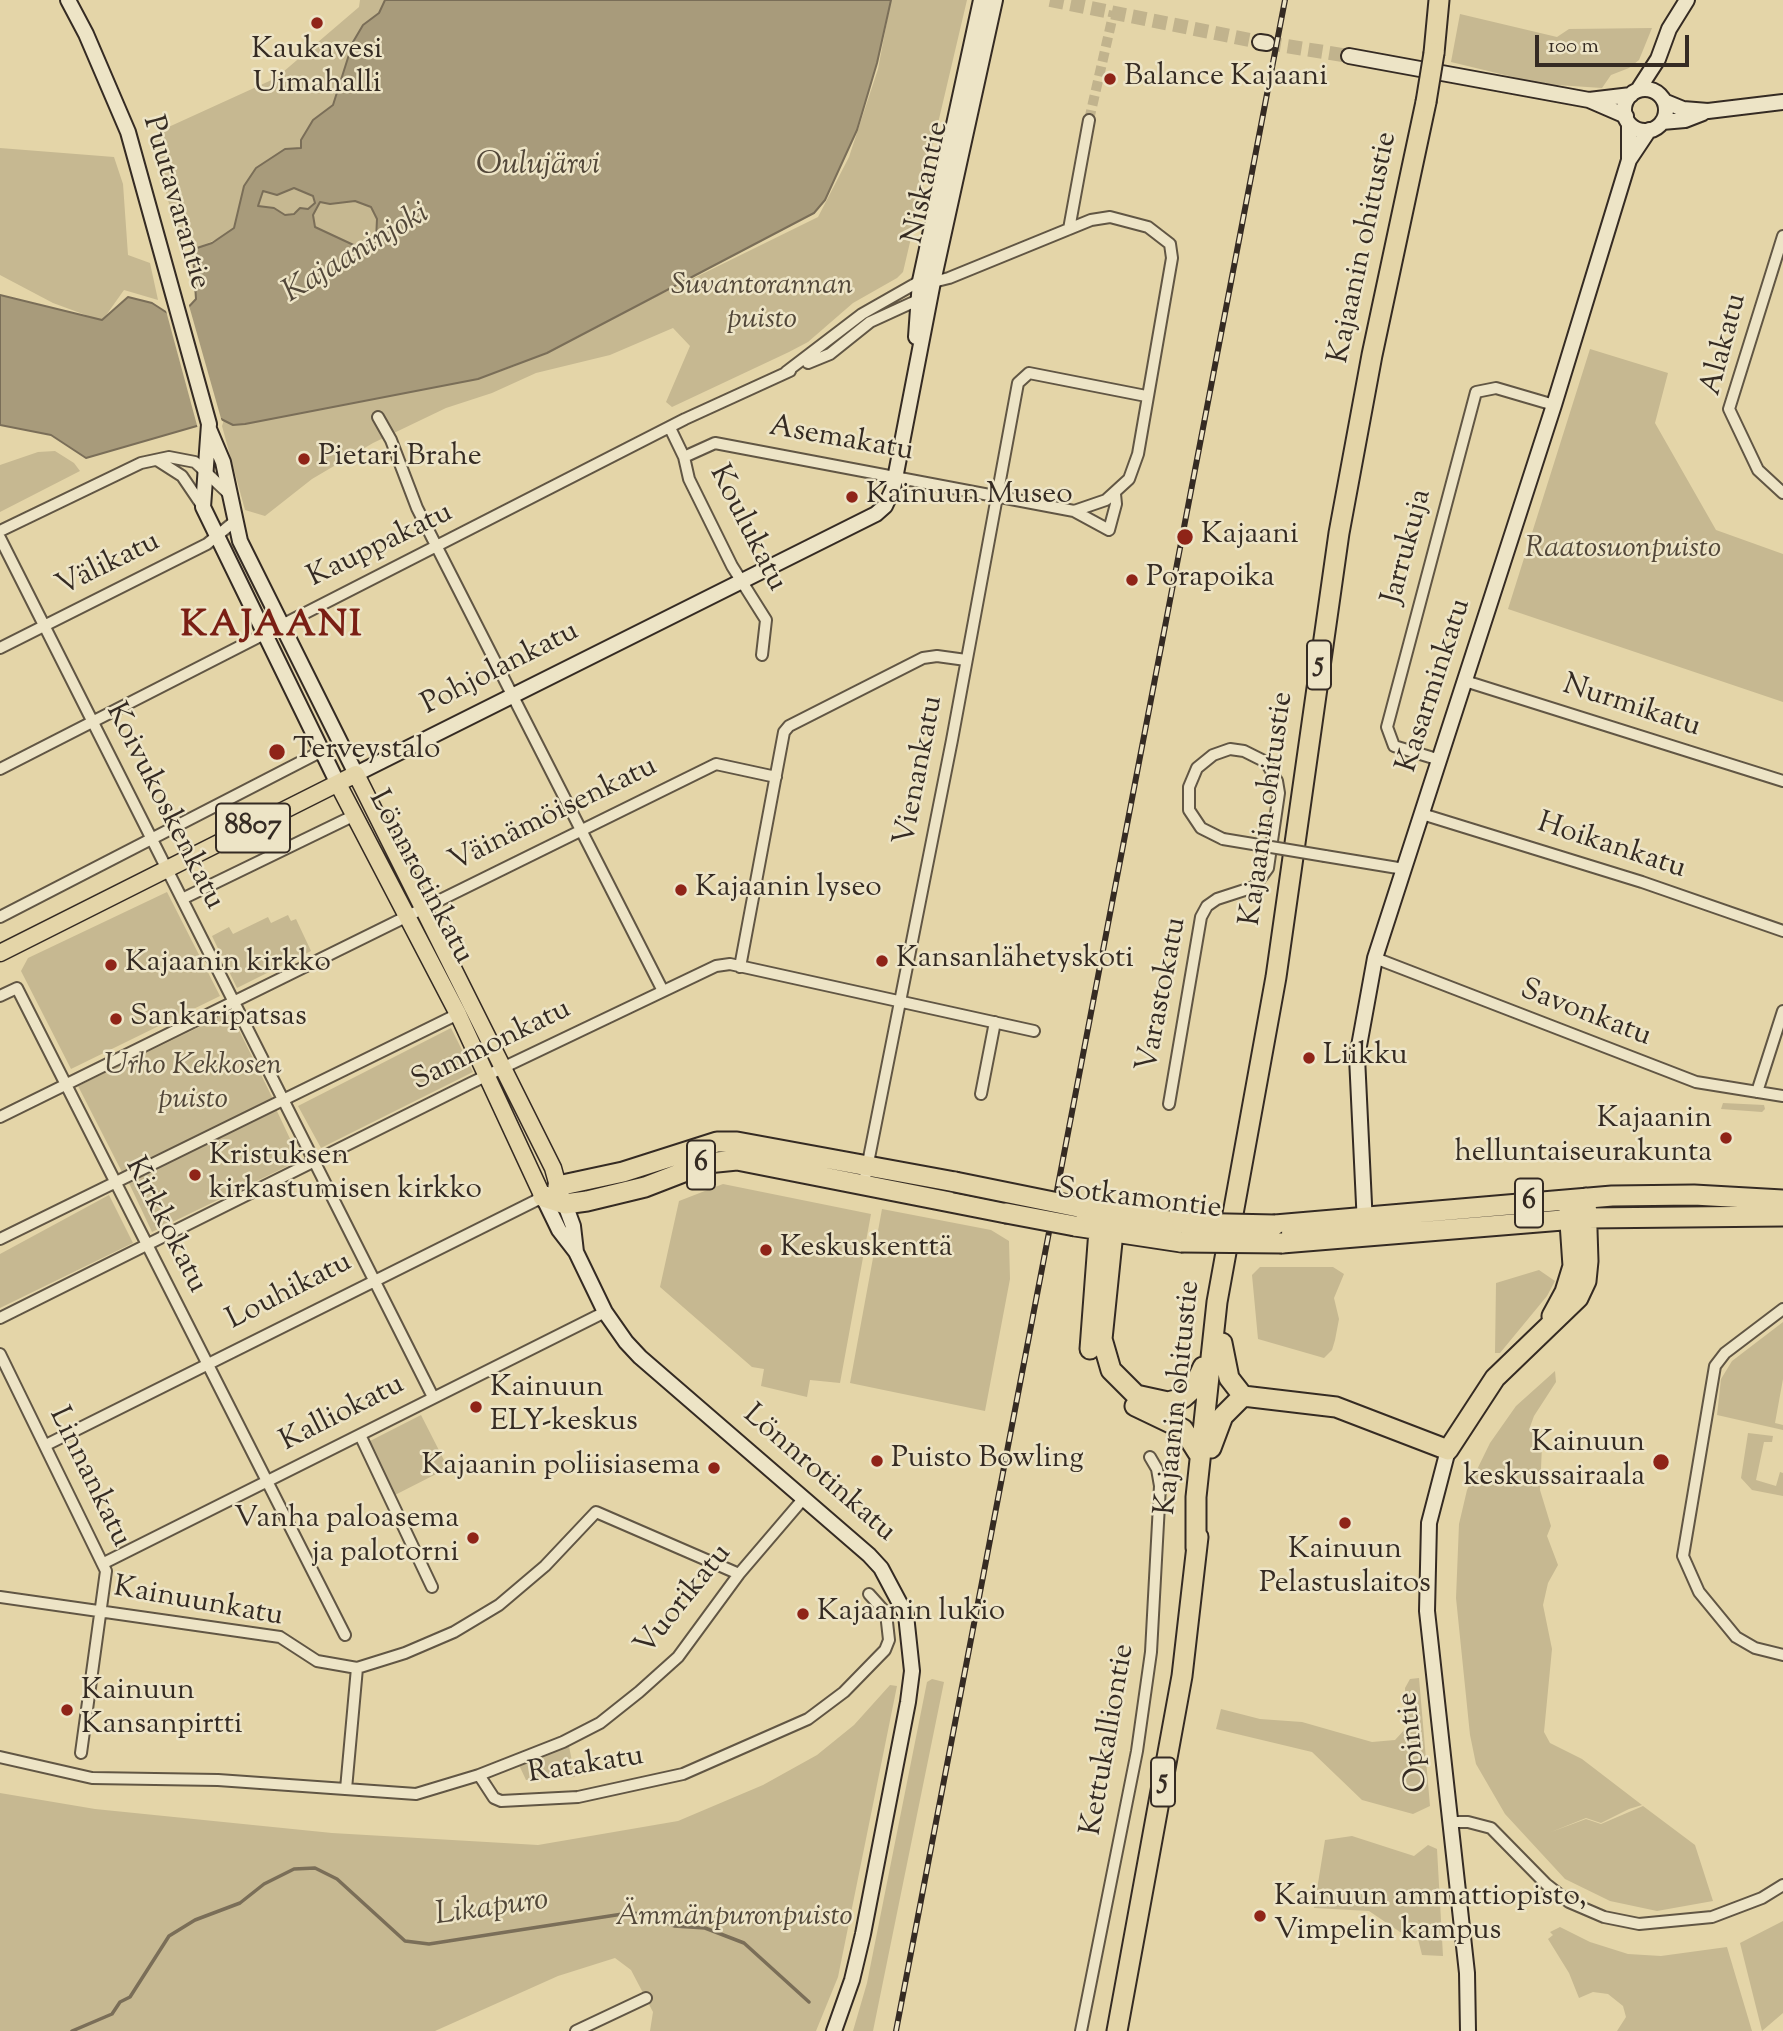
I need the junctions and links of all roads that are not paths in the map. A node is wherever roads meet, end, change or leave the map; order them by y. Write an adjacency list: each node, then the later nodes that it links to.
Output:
1 (68, 0): 26 (street, Puutavarantie)
2 (981, 0): 19 (street, Niskantie)
3 (995, 0): 19 (street, Niskantie)
4 (1439, 0): 108 (highway, Kajaanin ohitustie / 5, bridge)
5 (1687, 0): 7 (street)
6 (1349, 56): 10 (street)
7 (1658, 59): 8 (street, Kasarminkatu); 9 (street)
8 (1634, 92): 9 (street); 10 (street); 14 (street, Kasarminkatu)
9 (1661, 97): 12 (street); 15 (street)
10 (1589, 100): 14 (street)
11 (1783, 102): 12 (street)
12 (1708, 111): 15 (street)
13 (1089, 120): 17 (street)
14 (1627, 120): 15 (street); 16 (street, Kasarminkatu)
15 (1656, 126): 16 (street, Kasarminkatu)
16 (1629, 160): 24 (street, Kasarminkatu)
17 (1069, 229): 19 (street, Kauppakatu); 23 (street, Asemakatu)
18 (1783, 236): 32 (street, Alakatu)
19 (927, 282): 20 (street, Niskantie); 21 (street, Kauppakatu); 22 (street, Niskantie)
20 (918, 300): 21 (street, Kauppakatu); 22 (street, Niskantie)
21 (786, 372): 27 (street, Kauppakatu)
22 (914, 377): 31 (street, Niskantie)
23 (1146, 396): 33 (street, Asemakatu); 35 (street, Vienankatu)
24 (1554, 405): 50 (street, Kasarminkatu); 54 (street, Jarrukuja)
25 (378, 417): 42 (street)
26 (209, 426): 30 (street, Lönnrotinkatu); 34 (street, Lönnrotinkatu)
27 (670, 428): 28 (street, Koulukatu); 42 (street, Kauppakatu)
28 (684, 457): 31 (street, Asemakatu); 43 (street, Koulukatu)
29 (157, 460): 30 (street); 36 (street); 39 (street)
30 (204, 468): 34 (street); 36 (street, Lönnrotinkatu)
31 (896, 476): 35 (street, Asemakatu); 43 (street, Pohjolankatu)
32 (1783, 493)
33 (1115, 494): 37 (street); 37 (street, Asemakatu)
34 (230, 495): 38 (street, Lönnrotinkatu)
35 (997, 496): 37 (street, Asemakatu); 49 (street, Vienankatu)
36 (203, 507): 40 (street, Lönnrotinkatu)
37 (1074, 512)
38 (235, 521): 40 (street, Välikatu); 44 (street, Lönnrotinkatu)
39 (0, 531)
40 (218, 537): 45 (street, Välikatu); 46 (street, Lönnrotinkatu)
41 (0, 538): 45 (street, Koivukoskenkatu)
42 (438, 547): 44 (street, Kauppakatu); 51 (street)
43 (742, 581): 48 (street, Koulukatu); 51 (street, Pohjolankatu)
44 (281, 624): 46 (street, Kauppakatu); 56 (street, Lönnrotinkatu)
45 (44, 625): 47 (street, Välikatu); 52 (street, Koivukoskenkatu)
46 (264, 633): 52 (street, Kauppakatu); 53 (street, Lönnrotinkatu)
47 (0, 648)
48 (762, 655)
49 (966, 660): 57 (street); 77 (street, Vienankatu)
50 (1465, 681): 54 (street, Kasarminkatu); 58 (street, Nurmikatu)
51 (514, 695): 56 (street, Pohjolankatu); 62 (street)
52 (93, 721): 55 (street, Kauppakatu); 63 (street, Koivukoskenkatu)
53 (321, 751): 59 (street, Lönnrotinkatu); 63 (street)
54 (1440, 760): 60 (street, Kasarminkatu)
55 (0, 769)
56 (356, 774): 59 (main road, Pohjolankatu / 8807); 67 (main road, Lönnrotinkatu)
57 (776, 776): 62 (street, Väinämöisenkatu); 73 (street)
58 (1783, 781)
59 (338, 784): 61 (main road, Lönnrotinkatu); 65 (main road, Pohjolankatu / 8807)
60 (1422, 814): 64 (street, Kasarminkatu); 70 (street, Hoikankatu)
61 (355, 815): 66 (street); 68 (main road, Lönnrotinkatu)
62 (580, 829): 67 (street, Väinämöisenkatu); 74 (street)
63 (152, 839): 65 (street, Koivukoskenkatu); 69 (street)
64 (1404, 869): 72 (street, Kasarminkatu); 89 (street, Varastokatu, bridge)
65 (167, 872): 66 (street, Koivukoskenkatu); 71 (main road, Pohjolankatu / 8807)
66 (181, 899): 76 (street, Koivukoskenkatu)
67 (423, 907): 68 (street, Väinämöisenkatu); 82 (main road, Lönnrotinkatu)
68 (407, 914): 76 (street, Väinämöisenkatu); 79 (main road, Lönnrotinkatu)
69 (0, 916)
70 (1783, 931)
71 (0, 953)
72 (1376, 958): 85 (street, Savonkatu); 100 (street, Kasarminkatu)
73 (740, 967): 74 (street, Sammonkatu); 77 (street, Sammonkatu)
74 (663, 991): 82 (street, Sammonkatu)
75 (0, 996): 84 (street, Kirkkokatu)
76 (233, 1000): 84 (street, Väinämöisenkatu); 88 (street, Koivukoskenkatu)
77 (900, 1002): 80 (street, Sammonkatu); 92 (street, Vienankatu)
78 (1783, 1011): 85 (street)
79 (458, 1014): 83 (main road, Lönnrotinkatu); 88 (street)
80 (995, 1022): 81 (street, Sammonkatu); 86 (street)
81 (1034, 1031)
82 (503, 1069): 83 (street, Sammonkatu); 94 (main road, Lönnrotinkatu)
83 (486, 1076): 91 (street, Sammonkatu); 94 (main road, Lönnrotinkatu)
84 (67, 1083): 90 (street, Väinämöisenkatu); 93 (street, Kirkkokatu)
85 (1757, 1092): 87 (street, Savonkatu)
86 (981, 1094)
87 (1783, 1096)
88 (284, 1101): 91 (street, Koivukoskenkatu); 93 (street)
89 (1169, 1104)
90 (0, 1117)
91 (315, 1163): 102 (street, Sammonkatu); 104 (street, Koivukoskenkatu)
92 (865, 1174): 94 (highway, Sotkamontie / 6); 97 (highway, Sotkamontie / 6, bridge); 97 (highway, Sotkamontie / 6, bridge)
93 (115, 1182): 101 (street); 102 (street, Kirkkokatu)
94 (555, 1196): 103 (street, Lönnrotinkatu); 103 (street, Lönnrotinkatu); 104 (street, Louhikatu)
95 (1783, 1200): 96 (highway, Sotkamontie / 6)
96 (1578, 1209): 98 (highway, Sotkamontie / 6); 100 (highway, Sotkamontie / 6); 115 (highway)
97 (1077, 1216): 99 (highway, Sotkamontie / 6)
98 (1783, 1216)
99 (1106, 1225): 100 (highway, Sotkamontie / 6, bridge); 108 (highway); 116 (highway)
100 (1365, 1228)
101 (0, 1239)
102 (148, 1245): 107 (street, Sammonkatu); 110 (street, Kirkkokatu)
103 (576, 1252): 106 (street, Lönnrotinkatu)
104 (375, 1279): 110 (street, Louhikatu); 112 (street, Koivukoskenkatu)
105 (1783, 1308): 127 (street)
106 (605, 1312): 112 (street, Kalliokatu); 119 (street, Lönnrotinkatu)
107 (0, 1318)
108 (1216, 1346): 111 (highway); 116 (highway, Kajaanin ohitustie / 5)
109 (0, 1354): 114 (street, Linnankatu)
110 (207, 1366): 114 (street, Louhikatu); 118 (street, Kirkkokatu)
111 (1249, 1396): 115 (highway); 116 (highway)
112 (433, 1397): 113 (street, Kalliokatu)
113 (360, 1434): 118 (street, Kalliokatu); 122 (street)
114 (46, 1445): 120 (street, Linnankatu)
115 (1448, 1450): 133 (street, Opintie)
116 (1205, 1452): 136 (highway, Kajaanin ohitustie / 5)
117 (1150, 1457): 139 (street, Kettukalliontie)
118 (267, 1482): 120 (street, Kalliokatu); 126 (street, Kirkkokatu)
119 (804, 1497): 121 (street, Vuorikatu); 138 (street, Lönnrotinkatu)
120 (104, 1563): 125 (street, Linnankatu)
121 (739, 1574): 128 (street, Kainuunkatu); 131 (street, Vuorikatu)
122 (432, 1587)
123 (869, 1594): 131 (street, Ratakatu)
124 (0, 1597): 125 (street, Kainuunkatu)
125 (100, 1610): 128 (street, Kainuunkatu); 129 (street, Linnankatu)
126 (345, 1635)
127 (1783, 1655)
128 (357, 1668): 132 (street)
129 (81, 1753)
130 (0, 1757): 132 (street)
131 (479, 1775): 132 (street)
132 (346, 1789)
133 (1451, 1822): 134 (street); 140 (street, Opintie)
134 (1783, 1885)
135 (646, 1998): 137 (street)
136 (1119, 2026)
137 (576, 2031)
138 (834, 2031)
139 (1081, 2031)
140 (1468, 2031)

